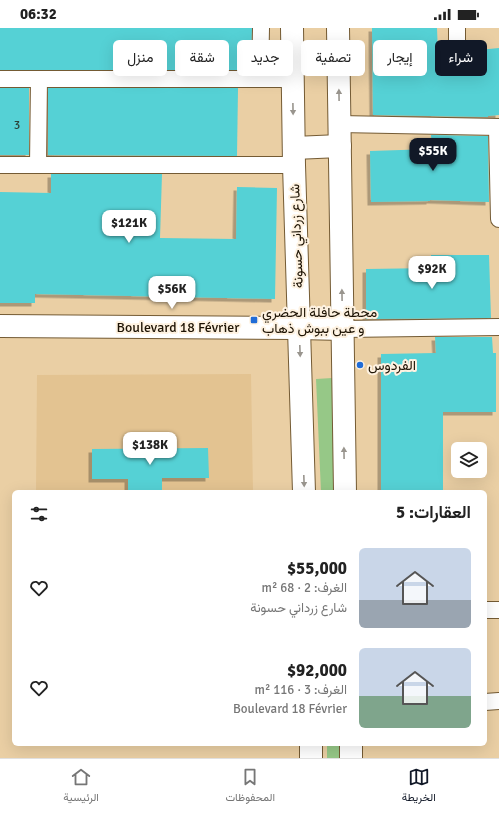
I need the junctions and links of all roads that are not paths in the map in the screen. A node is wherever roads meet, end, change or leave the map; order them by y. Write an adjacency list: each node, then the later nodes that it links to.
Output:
1 (261, 28): 6 (street)
2 (292, 28): 7 (main road, شارع زرداني حسونة)
3 (338, 28): 8 (main road, one-way to 3)
4 (0, 79): 5 (street)
5 (39, 79): 6 (street); 13 (street)
6 (260, 79): 7 (street)
7 (293, 79): 11 (main road, شارع زرداني حسونة, one-way to 11)
8 (340, 124): 9 (street); 10 (main road)
9 (498, 127): 14 (street)
10 (340, 146): 11 (main road); 18 (main road, one-way to 10)
11 (294, 157): 13 (street); 17 (main road, شارع زرداني حسونة)
12 (0, 165): 13 (street)
13 (38, 165)
14 (499, 219)
15 (0, 326): 17 (main road, Boulevard 18 Février)
16 (499, 327): 18 (street, Boulevard 18 Février)
17 (299, 328): 18 (main road, Boulevard 18 Février); 19 (main road, شارع زرداني حسونة, one-way to 19)
18 (342, 329): 20 (main road, one-way to 18)
19 (304, 490)
20 (345, 490)
21 (487, 610): 22 (street)
22 (499, 610)
23 (499, 701): 24 (street)
24 (487, 702)
25 (311, 746): 27 (main road)
26 (351, 746): 28 (main road)
27 (311, 758)
28 (351, 758)

